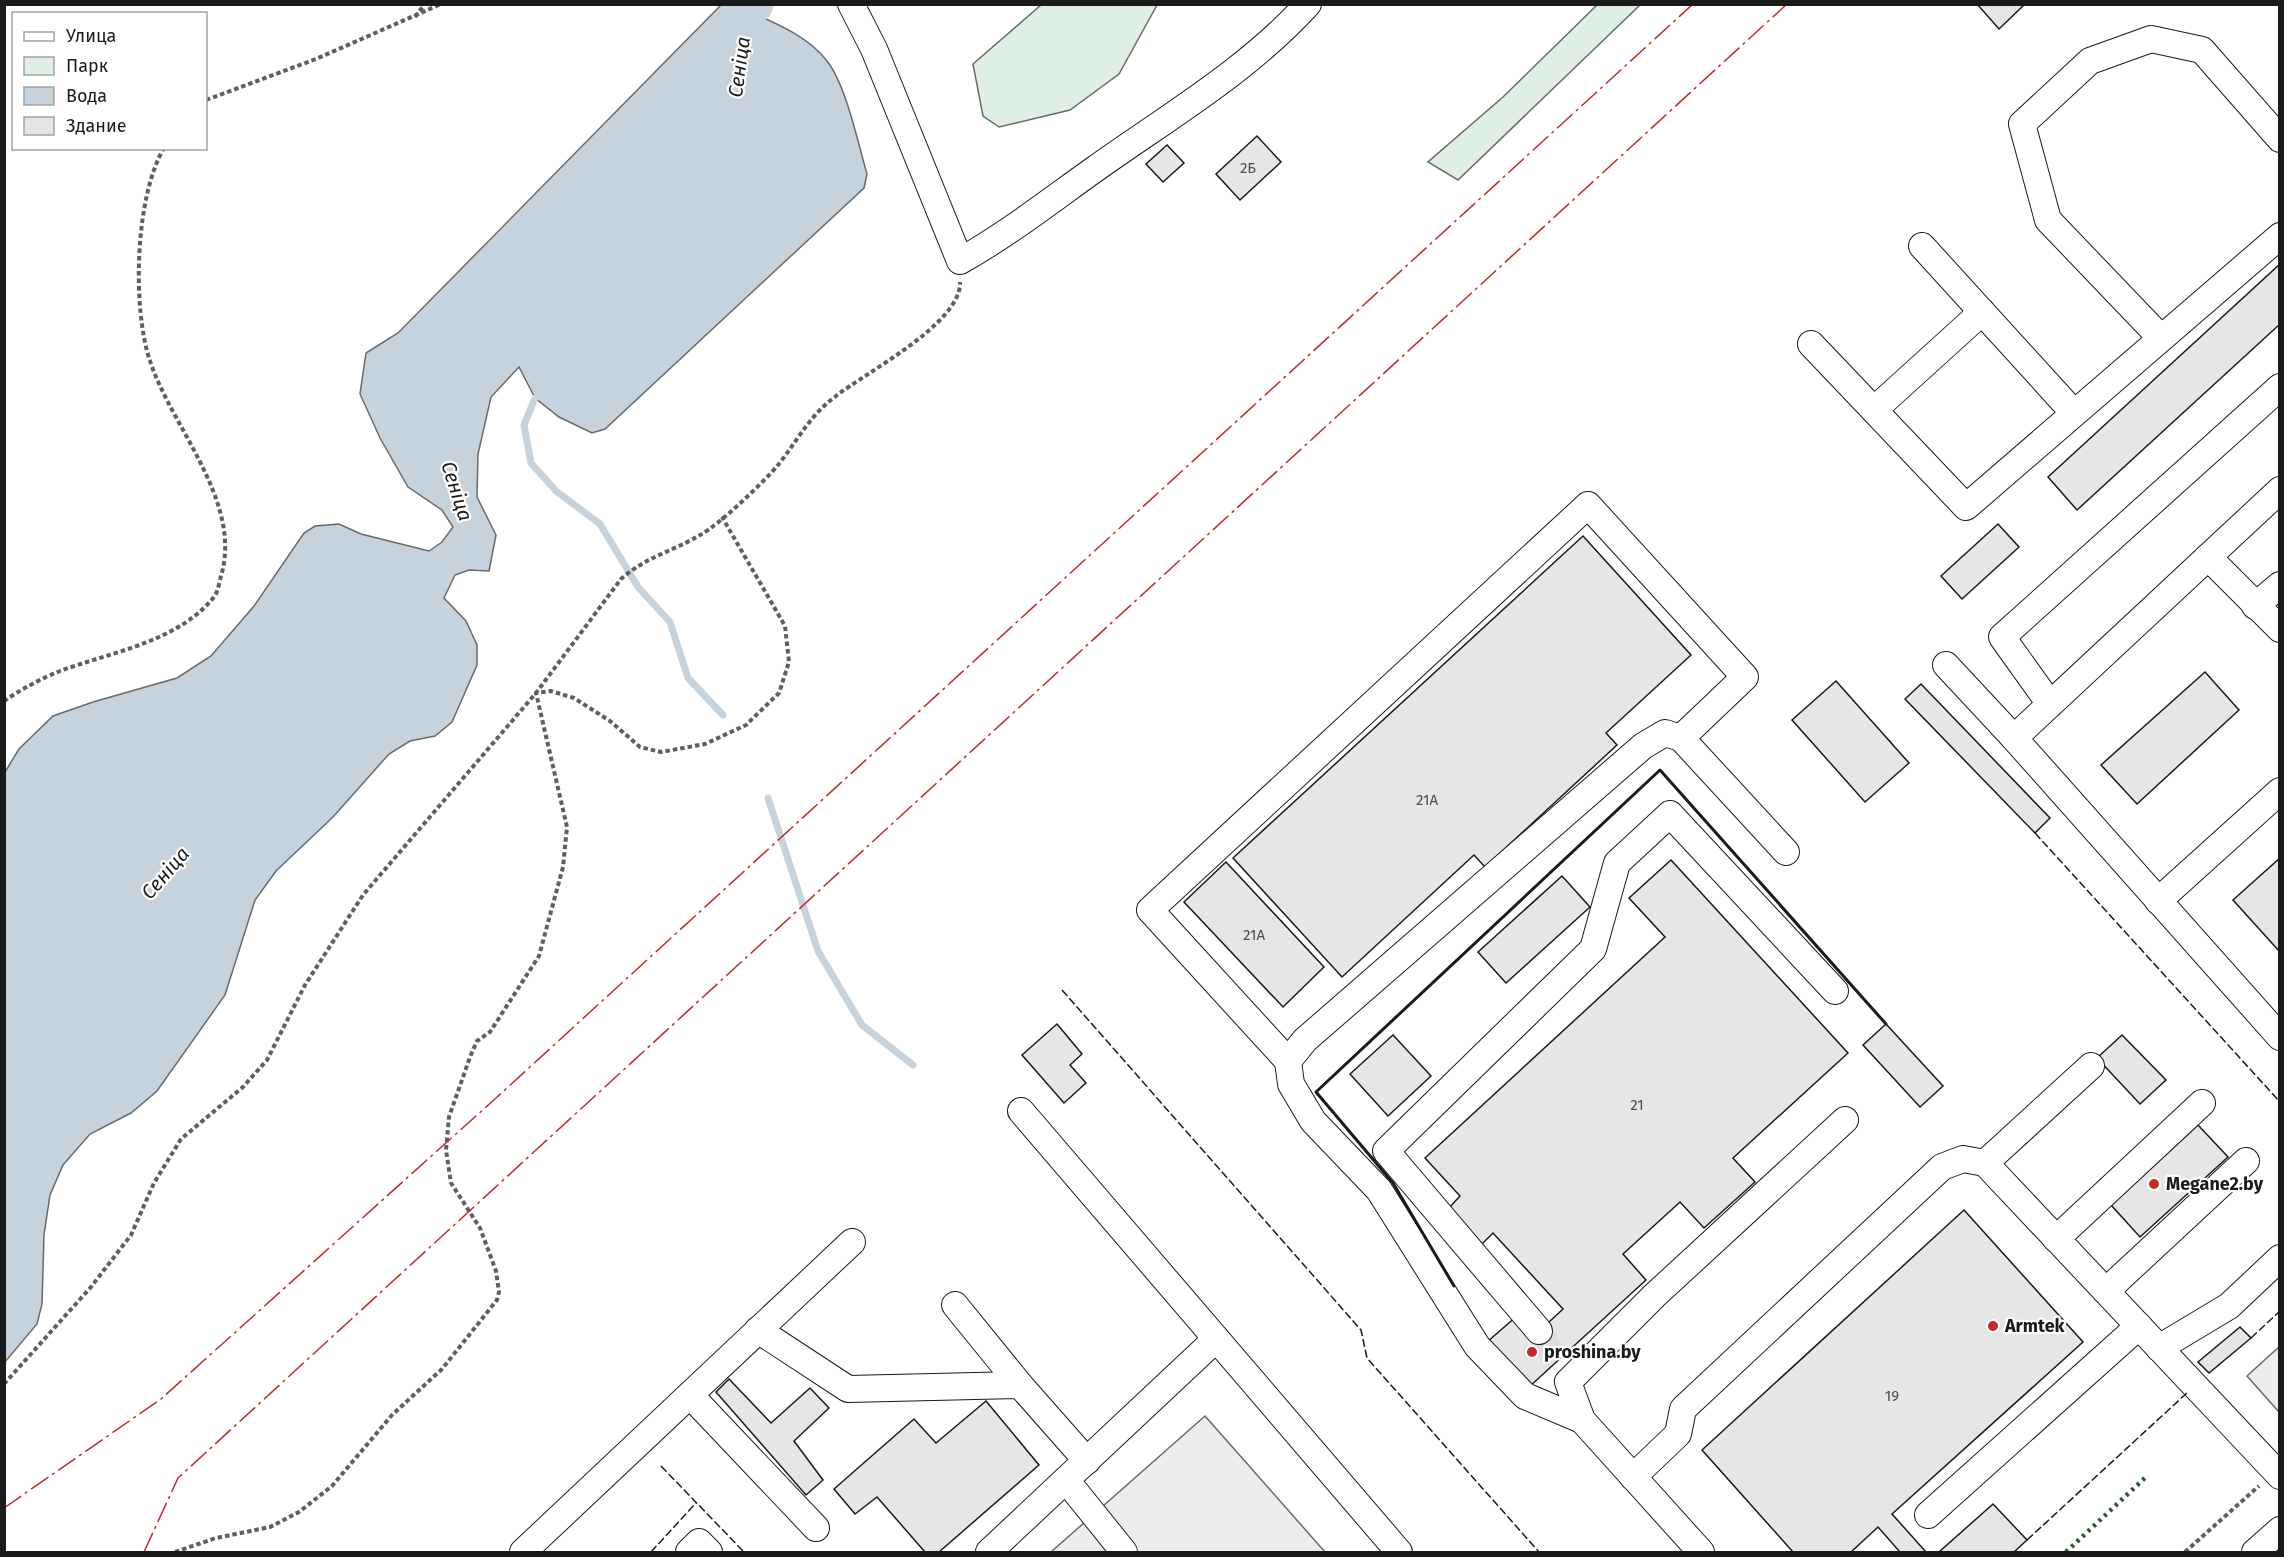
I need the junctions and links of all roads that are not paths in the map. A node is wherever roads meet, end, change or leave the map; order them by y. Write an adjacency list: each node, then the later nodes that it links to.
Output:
1 (851, 4): 2 (street)
2 (1308, 4)
3 (2280, 139): 7 (street)
4 (2280, 236): 7 (street)
5 (1922, 246): 6 (street)
6 (1982, 312): 10 (street); 11 (street)
7 (2161, 338): 11 (street)
8 (1811, 344): 10 (street)
9 (2280, 387): 18 (street)
10 (1875, 410): 11 (street)
11 (2074, 413)
12 (2280, 490): 13 (street)
13 (2208, 557): 15 (street); 18 (street)
14 (2280, 585): 15 (street)
15 (2255, 606): 16 (street)
16 (2280, 629)
17 (1946, 665): 20 (street)
18 (2050, 704): 20 (street)
19 (1681, 738): 22 (street); 26 (street); 26 (street)
20 (2014, 738): 23 (street)
21 (2280, 791): 23 (street)
22 (1786, 852)
23 (2158, 901): 25 (street)
24 (1835, 991): 40 (street)
25 (2280, 1036)
26 (1288, 1061): 45 (street)
27 (2091, 1066): 32 (street)
28 (2202, 1103): 33 (street)
29 (1021, 1111): 41 (street)
30 (1845, 1120): 45 (street)
31 (2246, 1161): 36 (street)
32 (1985, 1163): 33 (street); 48 (street)
33 (2056, 1239): 36 (street)
34 (852, 1242): 39 (street)
35 (2280, 1258): 42 (street)
36 (2106, 1291): 38 (street)
37 (955, 1305): 43 (street)
38 (2139, 1326): 42 (street); 50 (street)
39 (758, 1330): 43 (street); 44 (street)
40 (1539, 1332)
41 (1216, 1339): 46 (street); 58 (street)
42 (2159, 1348): 47 (street)
43 (1020, 1385): 46 (street)
44 (690, 1395): 51 (street); 53 (street)
45 (1582, 1420): 48 (street)
46 (1087, 1461): 49 (street)
47 (2277, 1474)
48 (1633, 1477): 59 (street)
49 (1066, 1480): 56 (street); 57 (street)
50 (1928, 1515)
51 (816, 1528)
52 (2280, 1530): 60 (street)
53 (523, 1552)
54 (689, 1552): 55 (street)
55 (709, 1552)
56 (989, 1552)
57 (1124, 1552)
58 (1399, 1552)
59 (1701, 1552)
60 (2255, 1552)

